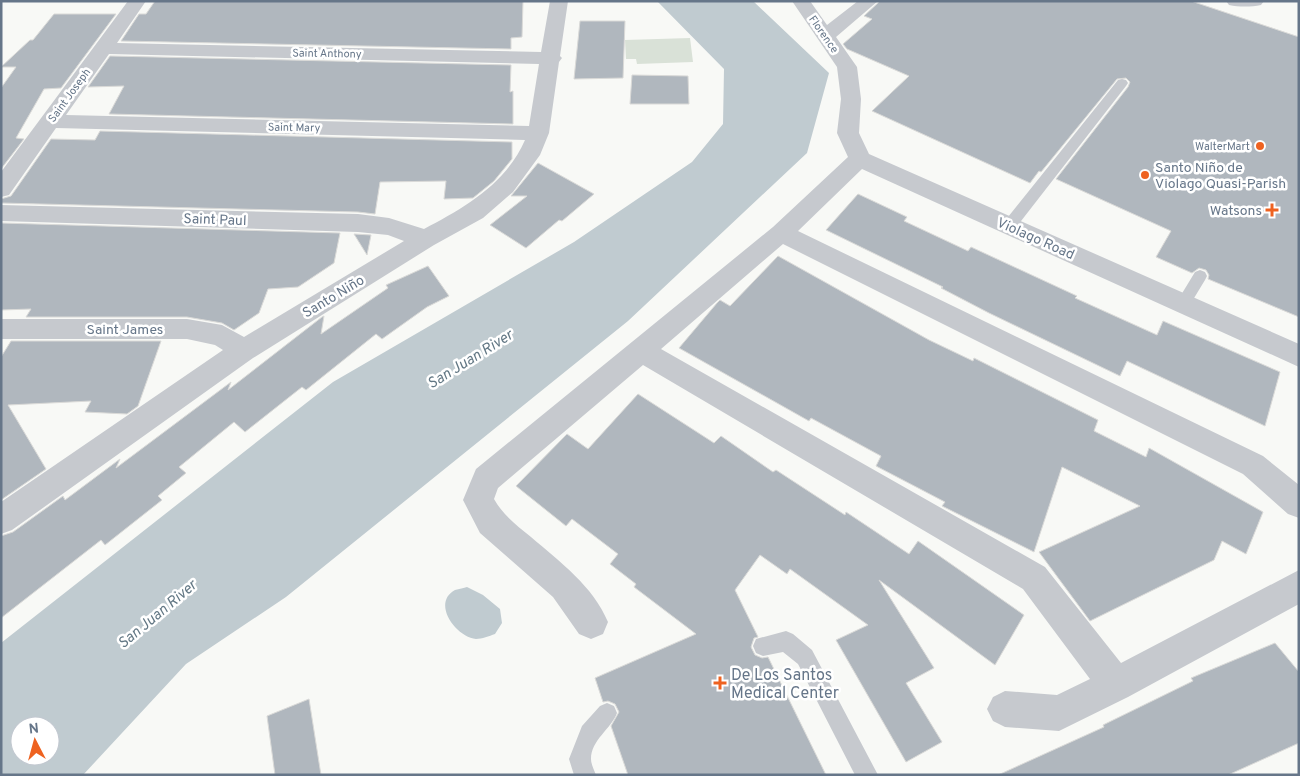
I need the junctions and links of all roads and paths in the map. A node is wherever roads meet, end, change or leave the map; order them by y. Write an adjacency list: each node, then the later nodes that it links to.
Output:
1 (137, 1): 8 (street, Saint Joseph)
2 (559, 1): 9 (street, Santo Niño)
3 (802, 1): 7 (street, Florence)
4 (869, 1): 7 (street)
5 (1235, 1): 6 (street)
6 (1256, 1)
7 (826, 36): 13 (street, Florence)
8 (103, 48): 9 (street, Saint Anthony); 11 (street, Saint Joseph)
9 (552, 58): 12 (street, Santo Niño)
10 (1122, 83): 16 (lane)
11 (50, 121): 12 (street, Saint Mary); 14 (street, Saint Joseph)
12 (538, 133): 18 (street, Santo Niño)
13 (860, 160): 16 (street, Violago Road); 17 (street)
14 (1, 189)
15 (1, 213): 18 (street, Saint Paul)
16 (1009, 226): 20 (street, Violago Road)
17 (781, 233): 23 (street); 25 (street)
18 (426, 239): 22 (street, Santo Niño)
19 (1200, 276): 20 (lane)
20 (1184, 304): 24 (street, Violago Road)
21 (1, 329): 22 (street, Saint James)
22 (244, 350): 26 (street, Santo Niño)
23 (642, 351): 28 (street); 30 (street)
24 (1299, 356)
25 (1299, 504)
26 (1, 520)
27 (1299, 586): 30 (street)
28 (591, 622)
29 (763, 646): 34 (lane)
30 (1116, 685): 31 (street)
31 (1005, 709)
32 (607, 713): 33 (lane)
33 (585, 775)
34 (867, 775)

